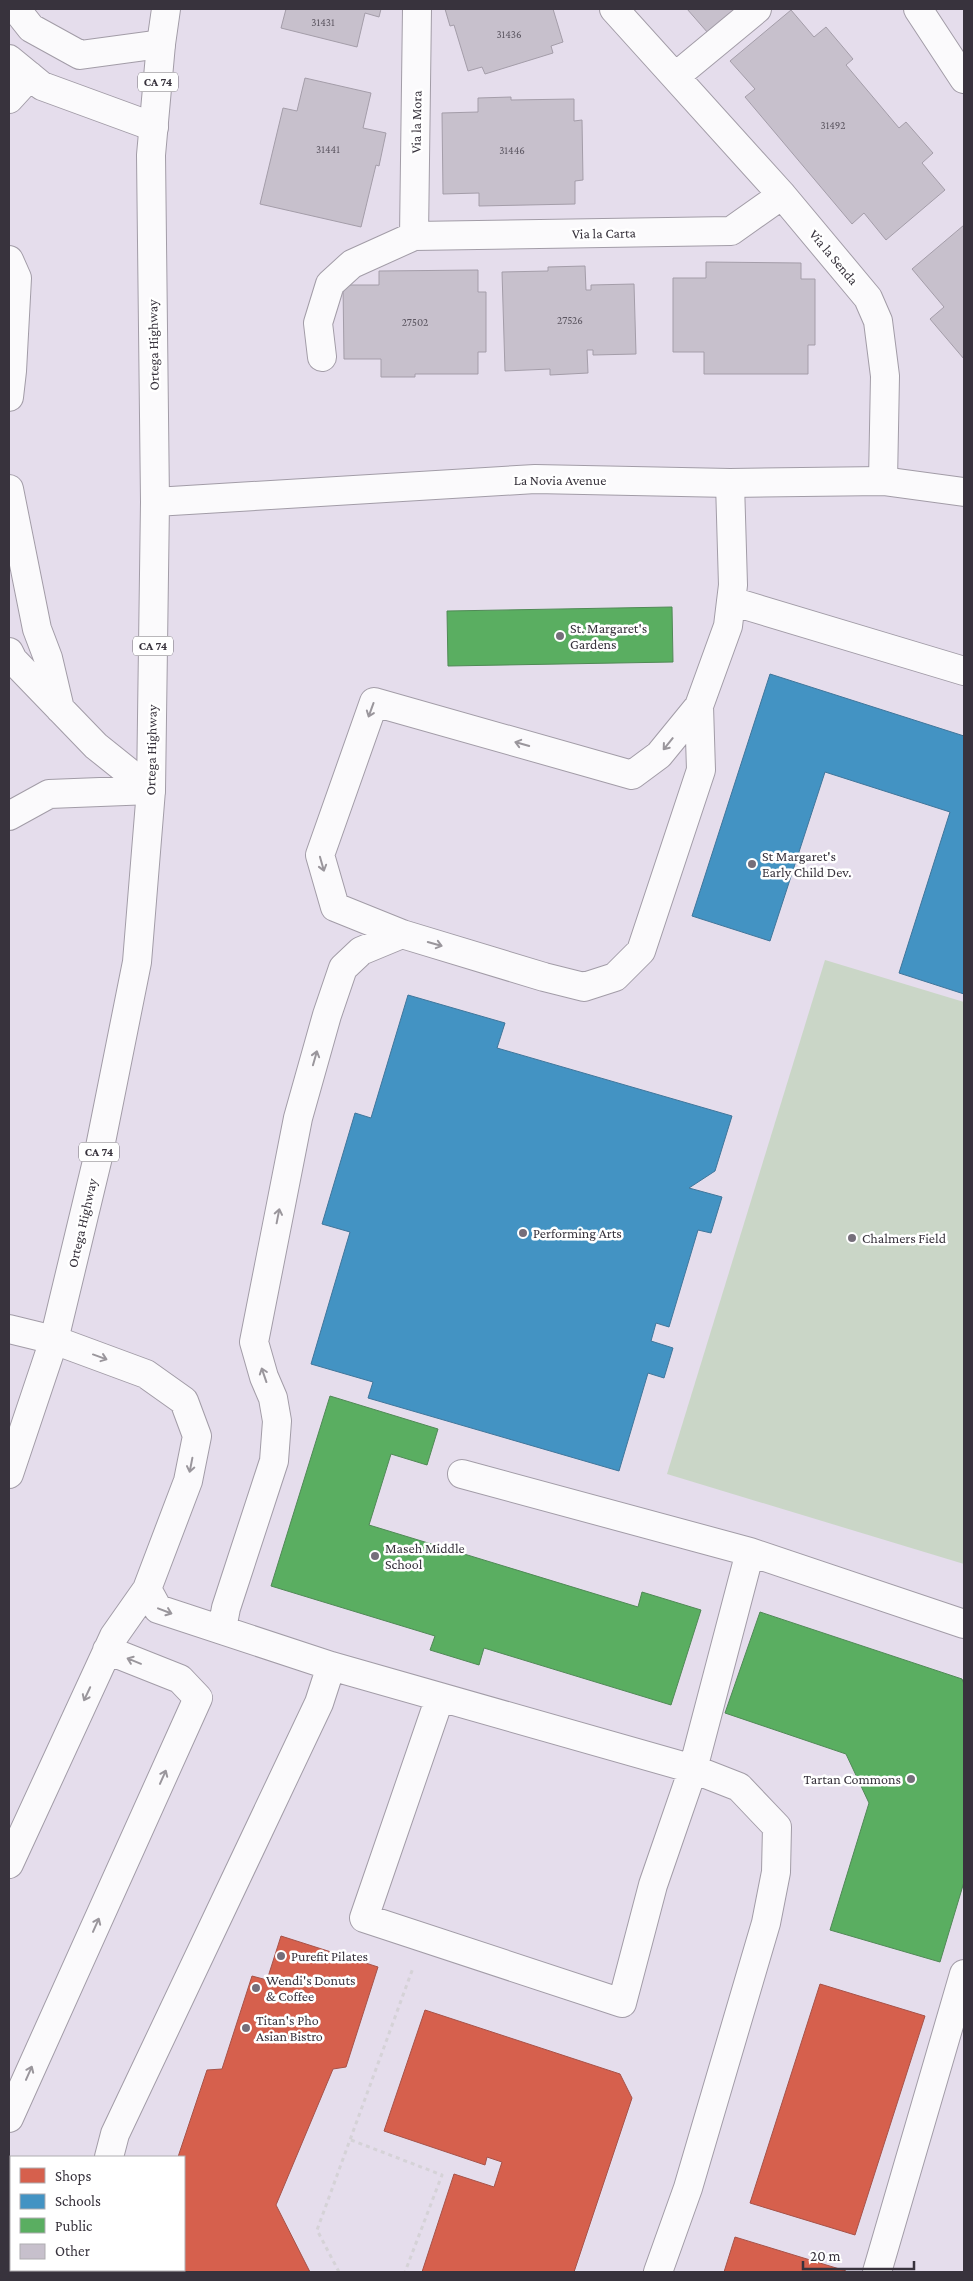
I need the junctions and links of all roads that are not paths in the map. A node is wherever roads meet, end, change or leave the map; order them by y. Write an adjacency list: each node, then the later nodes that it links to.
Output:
1 (16, 9): 7 (main road)
2 (166, 9): 7 (main road, Ortega Highway / CA 74)
3 (417, 9): 15 (main road, Via la Mora)
4 (614, 9): 10 (main road, Via la Senda)
5 (757, 9): 10 (main road)
6 (918, 9): 11 (main road)
7 (161, 44): 13 (main road, Ortega Highway / CA 74)
8 (9, 60): 9 (main road)
9 (30, 76): 12 (main road); 13 (main road)
10 (676, 76): 14 (main road, Via la Senda)
11 (964, 79)
12 (9, 99)
13 (154, 127): 23 (main road, Ortega Highway / CA 74)
14 (782, 195): 15 (main road, Via la Carta); 19 (main road, Via la Senda)
15 (414, 236): 17 (main road)
16 (9, 260): 18 (main road)
17 (322, 358)
18 (9, 398)
19 (883, 481): 20 (main road, La Novia Avenue); 22 (main road, La Novia Avenue)
20 (730, 483): 23 (main road, La Novia Avenue); 24 (main road)
21 (9, 488): 28 (main road)
22 (964, 492)
23 (155, 502): 29 (main road, Ortega Highway / CA 74)
24 (731, 601): 26 (main road); 27 (main road)
25 (9, 652): 28 (main road)
26 (964, 672)
27 (699, 706): 31 (main road, one-way to 27); 31 (main road, one-way to 31)
28 (60, 709): 29 (main road)
29 (151, 790): 30 (main road); 33 (main road, Ortega Highway / CA 74)
30 (9, 816)
31 (402, 934): 39 (main road, one-way to 31)
32 (9, 1329): 33 (main road)
33 (54, 1340): 34 (main road, Ortega Highway / CA 74); 37 (main road, one-way to 37)
34 (9, 1474)
35 (462, 1474): 36 (main road)
36 (750, 1552): 38 (main road); 43 (main road)
37 (147, 1589): 39 (main road, one-way to 39); 40 (main road)
38 (964, 1624)
39 (222, 1629): 41 (main road)
40 (108, 1650): 44 (main road, one-way to 44); 46 (main road, one-way to 40)
41 (331, 1666): 42 (main road); 47 (main road)
42 (440, 1697): 43 (main road); 43 (main road)
43 (694, 1769): 48 (main road)
44 (9, 1864)
45 (964, 1974): 49 (main road)
46 (9, 2118)
47 (109, 2156)
48 (658, 2272)
49 (877, 2272)

